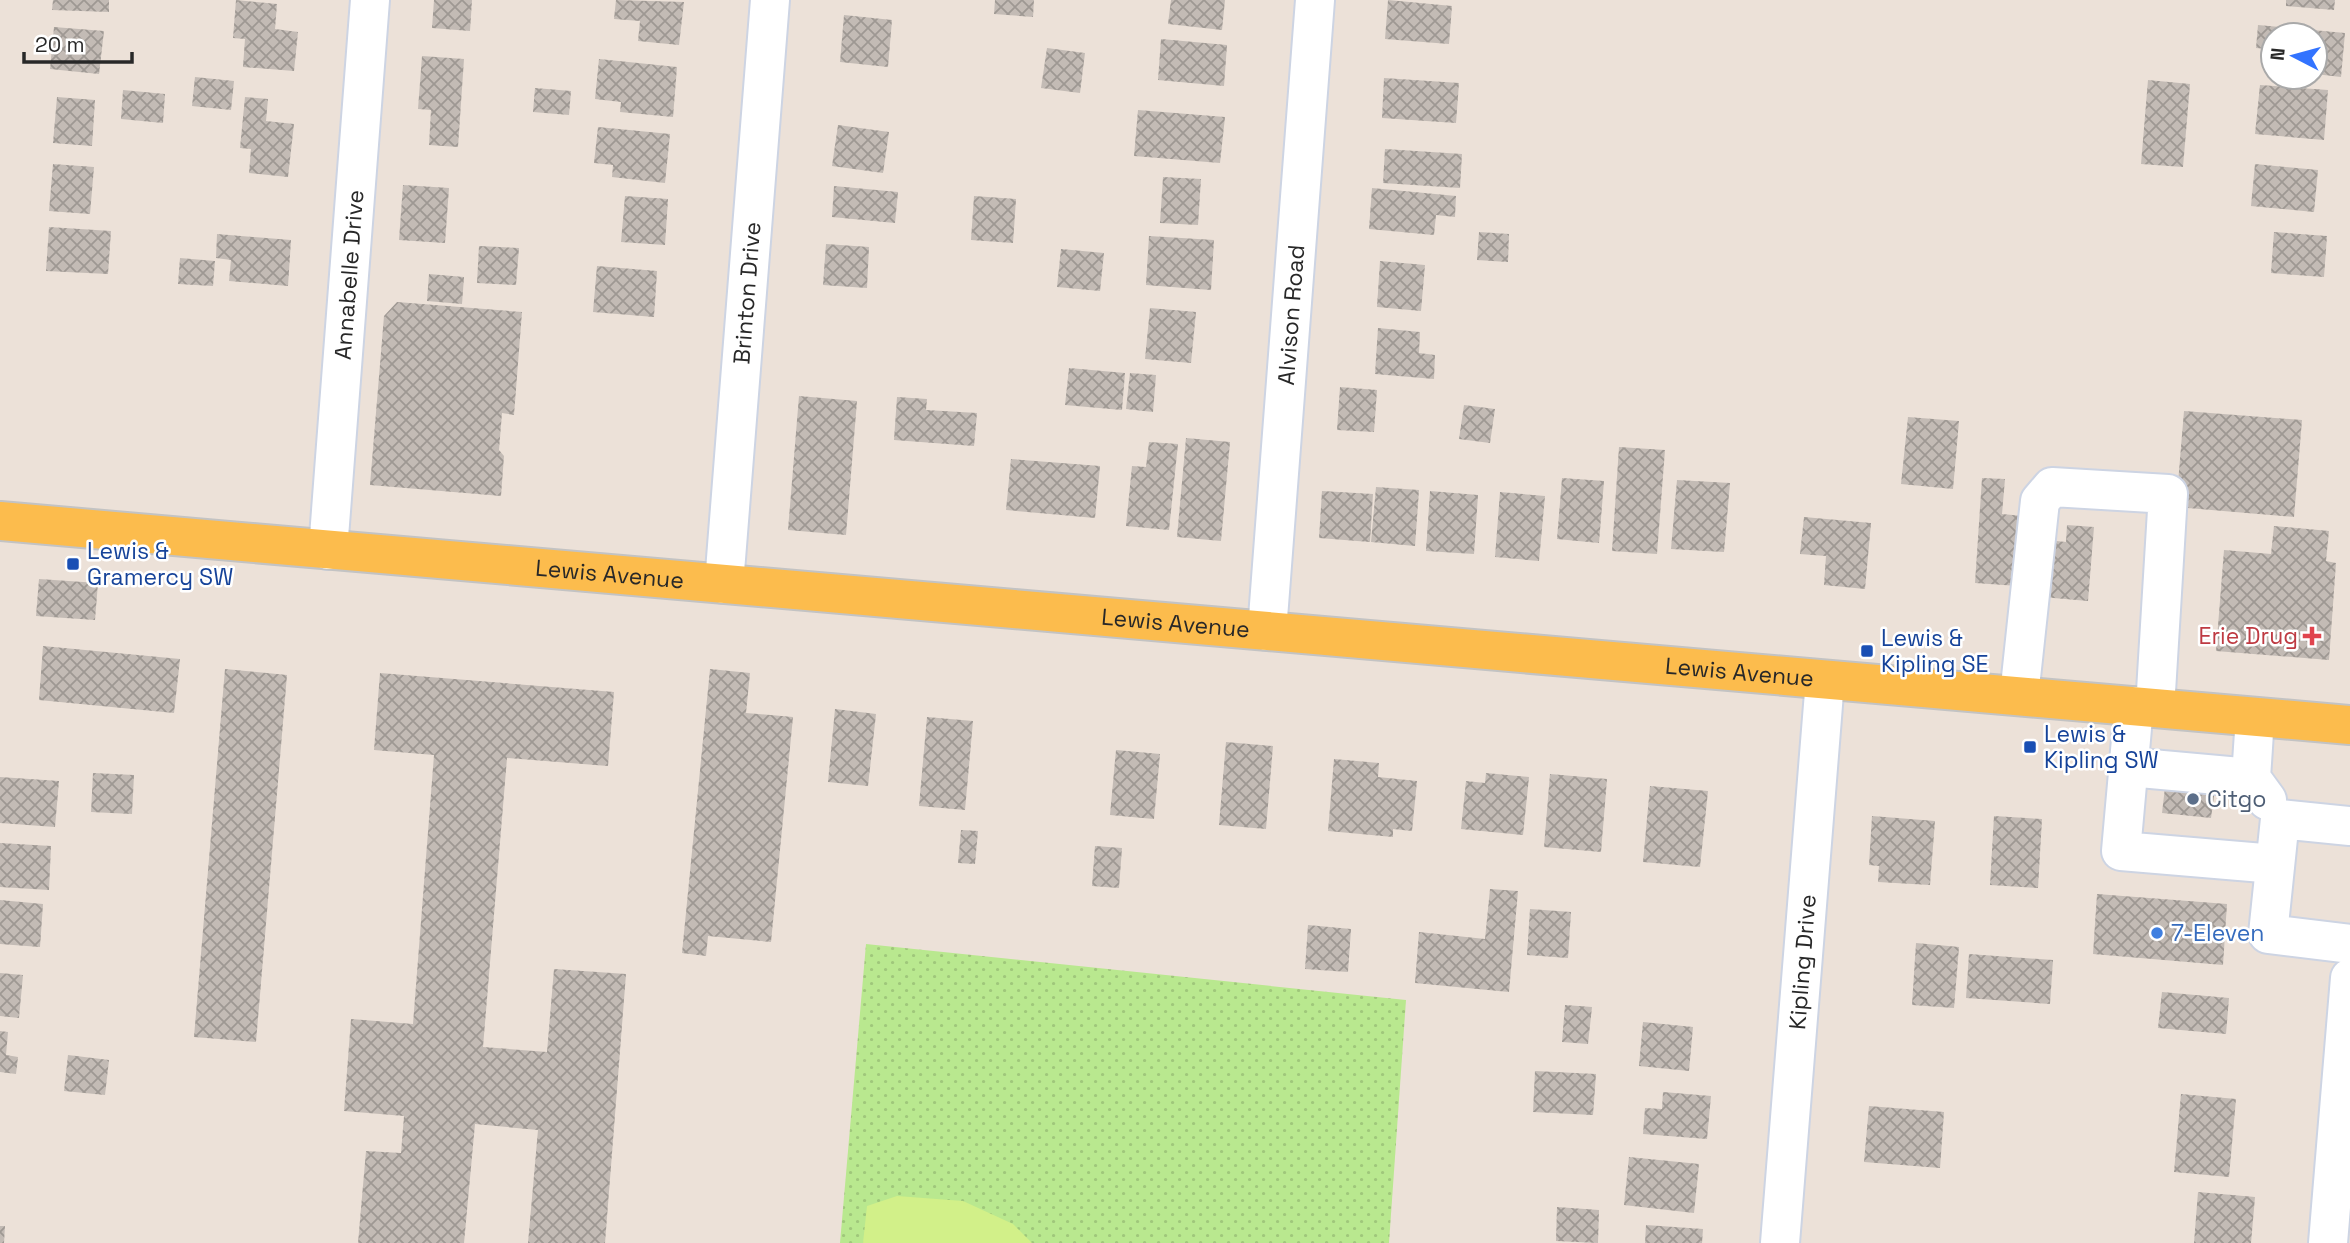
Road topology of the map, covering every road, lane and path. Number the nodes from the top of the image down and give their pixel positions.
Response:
1 (370, 0) edge
2 (771, 0) edge
3 (1315, 0) edge
4 (0, 522) edge
5 (328, 550) junction
6 (724, 584) junction
7 (1267, 631) junction
8 (1825, 680) junction
9 (2019, 696) junction
10 (2145, 707) junction
11 (2255, 717) junction
12 (2350, 725) edge
13 (2129, 767) junction
14 (2251, 778) junction
15 (2280, 819) junction
16 (2350, 826) edge
17 (2275, 864) junction
18 (2350, 944) edge
19 (2350, 978) edge
20 (2350, 988) edge
21 (1780, 1243) edge
22 (2328, 1243) edge

1 - 5 street, Annabelle Drive
2 - 6 street, Brinton Drive
3 - 7 street, Alvison Road
4 - 5 main road, Lewis Avenue
5 - 6 main road, Lewis Avenue
6 - 7 main road, Lewis Avenue
7 - 8 main road, Lewis Avenue
8 - 9 main road, Lewis Avenue
8 - 21 street, Kipling Drive
9 - 10 main road, Lewis Avenue
9 - 10 street
10 - 11 main road, Lewis Avenue
10 - 13 street
11 - 12 main road, Lewis Avenue
11 - 14 street
13 - 14 street
13 - 17 street
14 - 15 street
15 - 16 street
15 - 17 street
17 - 18 street
19 - 20 street
20 - 22 street

